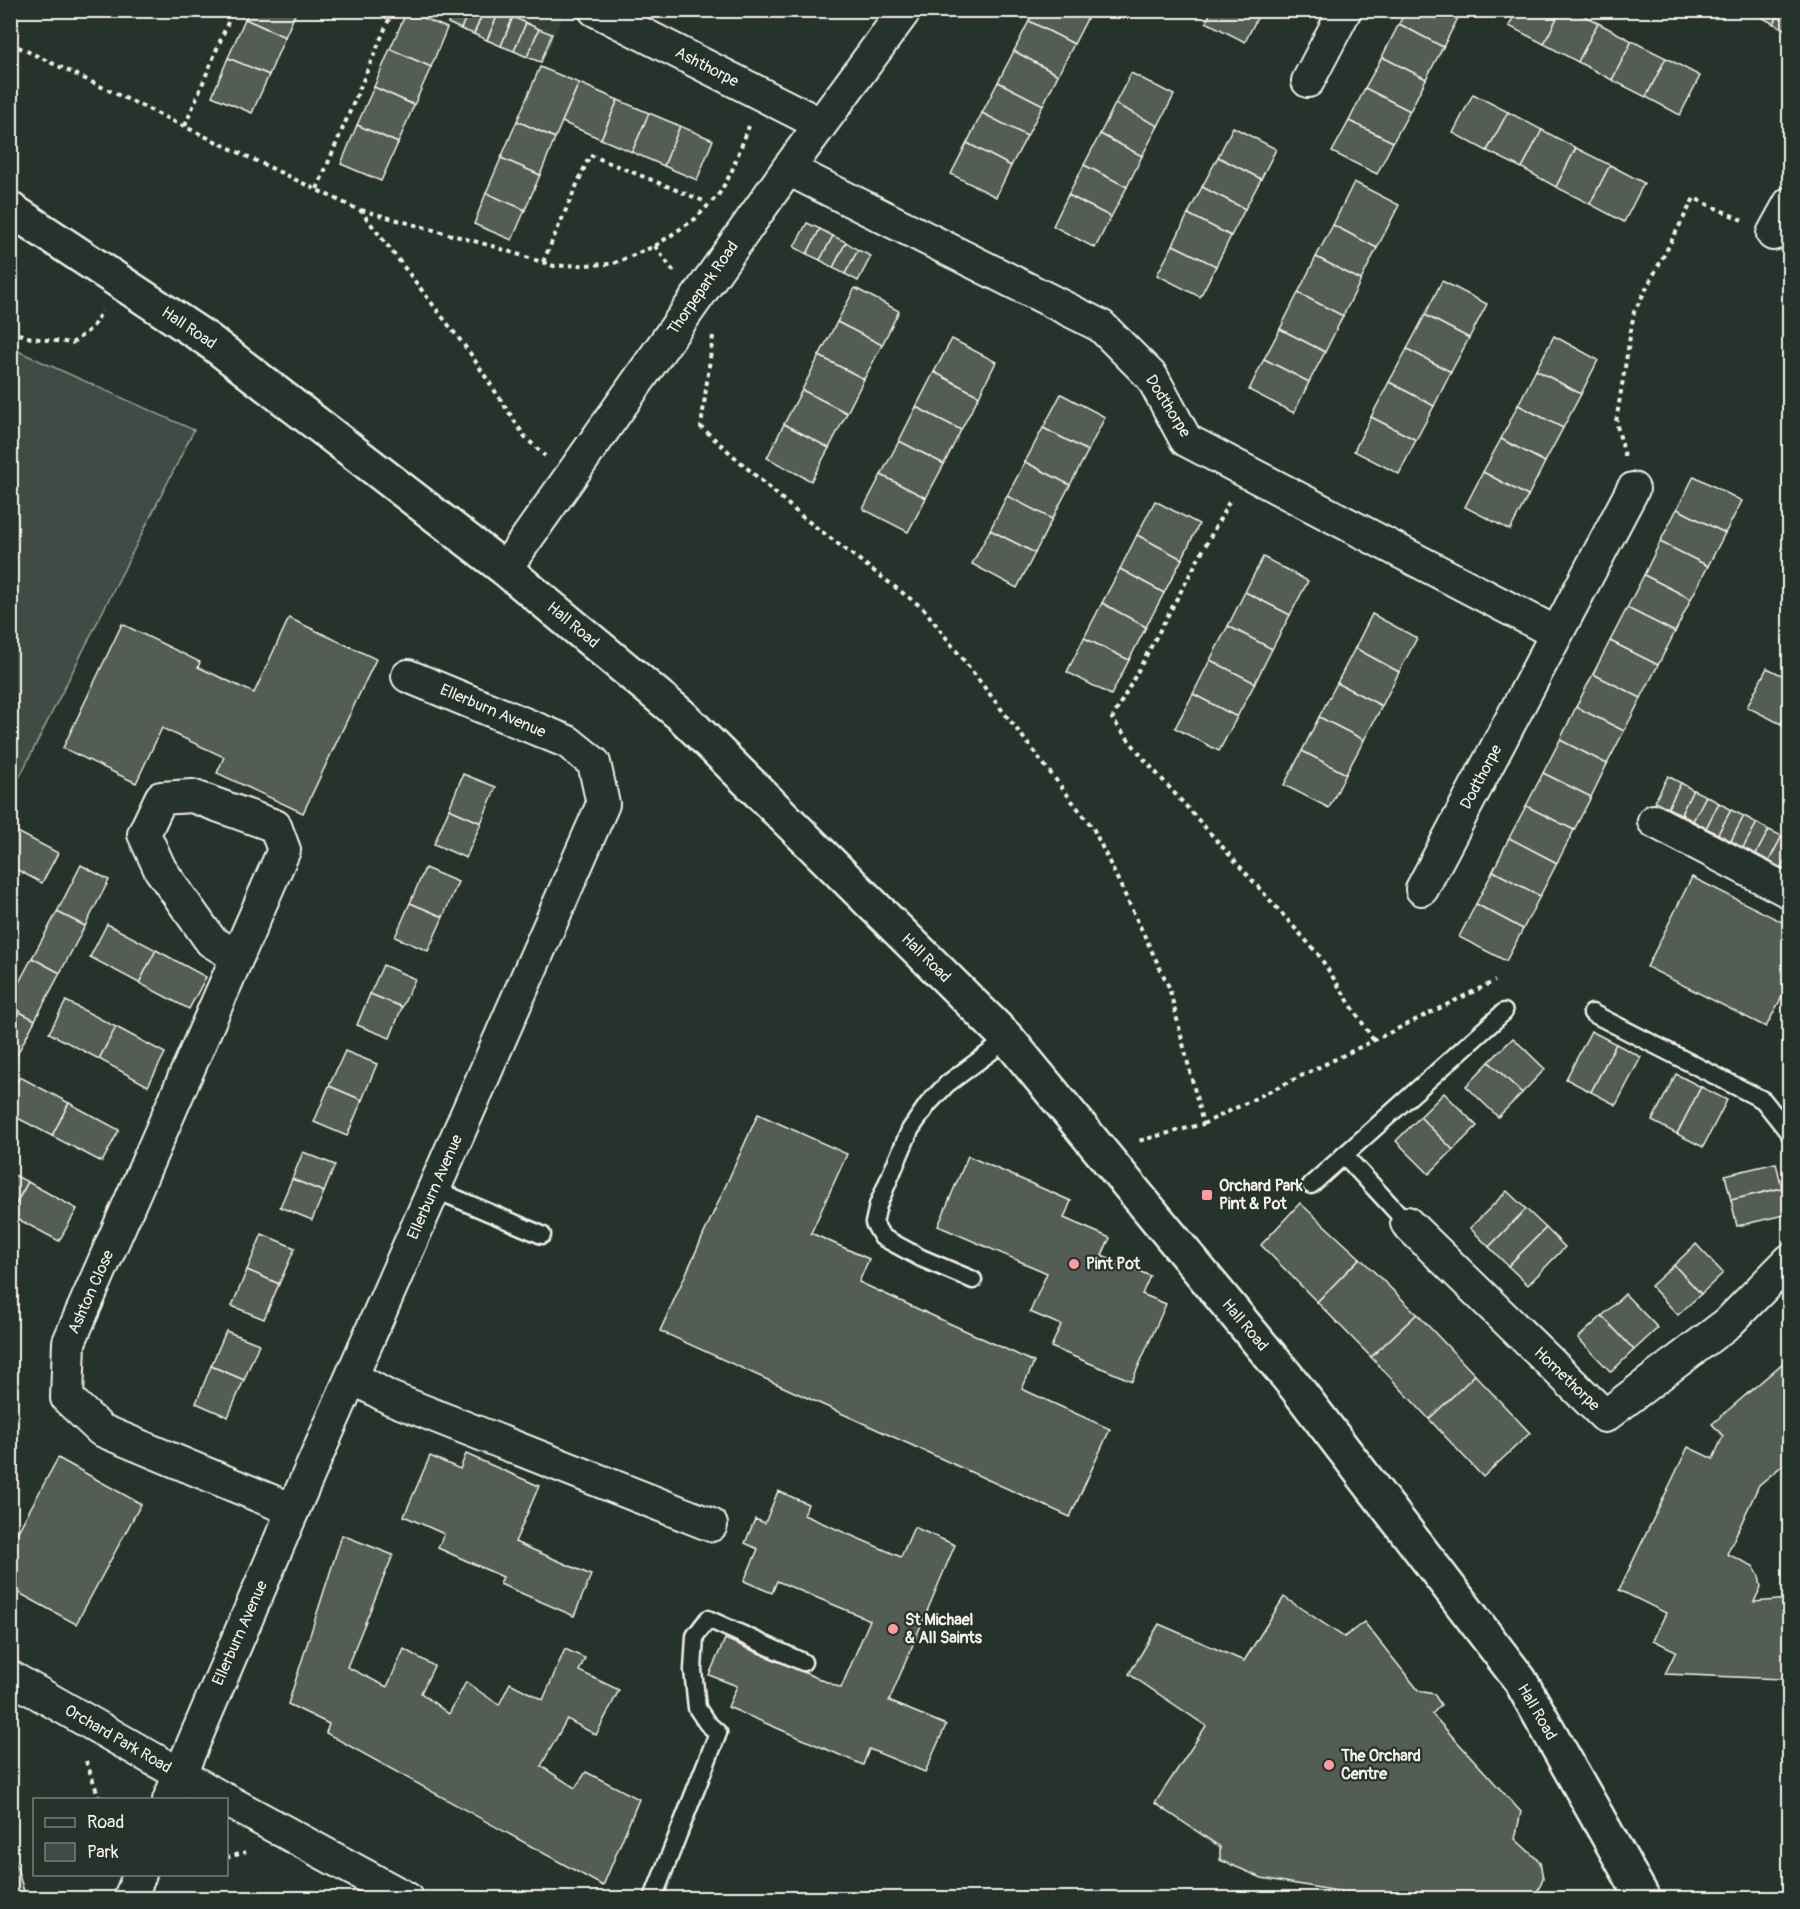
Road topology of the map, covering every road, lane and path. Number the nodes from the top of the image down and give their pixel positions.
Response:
1 (233, 10) edge
2 (393, 10) edge
3 (595, 10) edge
4 (905, 10) edge
5 (1345, 10) edge
6 (10, 43) edge
7 (1308, 81) dead end
8 (762, 94) junction
9 (820, 124) junction
10 (184, 126) junction
11 (788, 169) junction
12 (317, 189) junction
13 (706, 202) dead end
14 (1790, 202) edge
15 (10, 209) edge
16 (359, 210) junction
17 (1781, 239) edge
18 (543, 263) junction
19 (120, 282) junction
20 (713, 329) dead end
21 (10, 331) edge
22 (1245, 471) junction
23 (569, 478) junction
24 (1633, 489) joint
25 (505, 568) junction
26 (1556, 633) junction
27 (408, 676) dead end
28 (1654, 821) dead end
29 (1422, 889) dead end
30 (1790, 892) edge
31 (237, 957) junction
32 (1496, 981) dead end
33 (1504, 1012) dead end
34 (1592, 1013) dead end
35 (1008, 1039) junction
36 (1374, 1041) junction
37 (1203, 1124) junction
38 (1790, 1134) edge
39 (1100, 1150) junction
40 (1344, 1155) junction
41 (1311, 1185) dead end
42 (434, 1189) junction
43 (1407, 1223) joint
44 (542, 1235) dead end
45 (1790, 1260) edge
46 (973, 1280) dead end
47 (352, 1377) junction
48 (293, 1510) junction
49 (711, 1525) dead end
50 (803, 1662) dead end
51 (10, 1677) edge
52 (86, 1760) dead end
53 (174, 1787) edge
54 (99, 1798) edge
55 (218, 1798) edge
56 (228, 1801) edge
57 (140, 1876) edge
58 (130, 1899) edge
59 (406, 1899) edge
60 (652, 1899) edge
61 (1643, 1899) edge

1 - 10 path
2 - 12 path
3 - 8 street, Ashthorpe
4 - 9 street, Thorpepark Road
5 - 7 street
6 - 10 path
8 - 9 street, Ashthorpe
8 - 18 path
9 - 11 street, Thorpepark Road
10 - 12 path
11 - 22 street, Dodthorpe
11 - 23 street, Thorpepark Road
12 - 16 path
13 - 18 path
14 - 17 street
15 - 19 street, Hall Road
16 - 18 path
16 - 23 path
17 - 24 path
19 - 21 path
19 - 25 street, Hall Road
20 - 37 path
22 - 26 street, Dodthorpe
22 - 36 path
23 - 25 street, Thorpepark Road
24 - 26 street, Dodthorpe
25 - 35 street, Hall Road
26 - 29 street, Dodthorpe
27 - 42 street, Ellerburn Avenue
28 - 30 street
31 - 31 street, Ashton Close
31 - 48 street, Ashton Close
32 - 36 path
33 - 40 lane
34 - 38 lane
35 - 39 street, Hall Road
35 - 46 lane
36 - 37 path
37 - 39 path
39 - 61 street, Hall Road
40 - 41 lane
40 - 43 lane
42 - 44 lane
42 - 47 street, Ellerburn Avenue
43 - 45 street, Homethorpe
47 - 48 street, Ellerburn Avenue
47 - 49 street
48 - 53 street, Ellerburn Avenue
50 - 60 lane
51 - 53 street, Orchard Park Road
52 - 54 path
53 - 55 street, Orchard Park Road
56 - 59 street, Orchard Park Road
57 - 58 street

